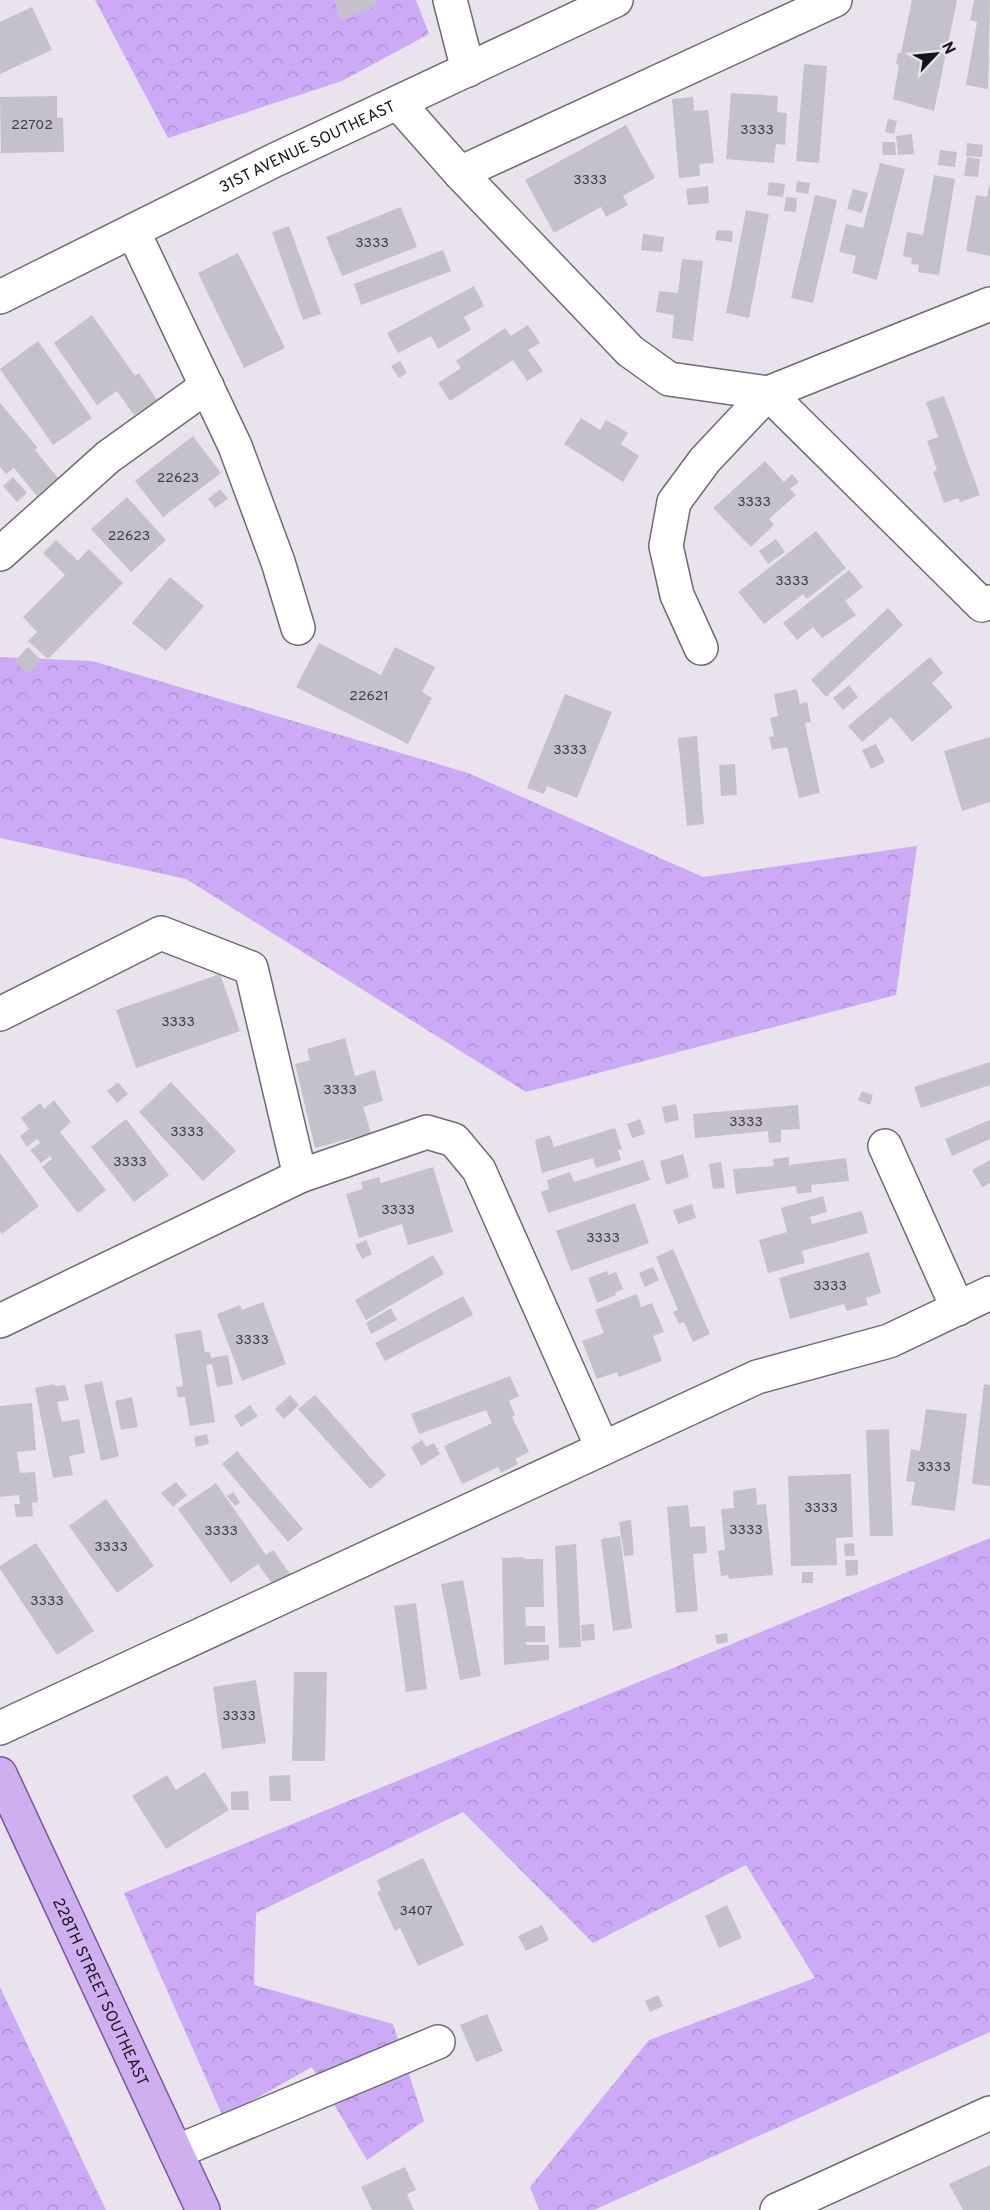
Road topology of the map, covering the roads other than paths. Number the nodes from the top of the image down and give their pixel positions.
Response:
1 (450, 0) edge
2 (616, 0) edge
3 (835, 0) edge
4 (468, 70) junction
5 (398, 103) junction
6 (460, 172) junction
7 (133, 231) junction
8 (0, 297) edge
9 (990, 304) edge
10 (207, 386) junction
11 (768, 393) junction
12 (0, 554) edge
13 (987, 607) edge
14 (298, 628) dead end
15 (702, 648) dead end
16 (0, 1014) edge
17 (885, 1146) dead end
18 (300, 1176) junction
19 (990, 1293) edge
20 (958, 1308) junction
21 (0, 1321) edge
22 (602, 1447) junction
23 (0, 1728) edge
24 (0, 1774) edge
25 (438, 2042) dead end
26 (990, 2113) edge
27 (176, 2152) junction
28 (203, 2210) edge
29 (777, 2210) edge

1 - 4 street
2 - 4 street, 31ST AVENUE SOUTHEAST
3 - 6 street
4 - 5 street, 31ST AVENUE SOUTHEAST
5 - 6 street
5 - 7 street, 31ST AVENUE SOUTHEAST
6 - 11 street
7 - 8 street, 31ST AVENUE SOUTHEAST
7 - 10 street
9 - 11 street
10 - 12 street
10 - 14 street
11 - 13 street
11 - 15 street
16 - 18 street
17 - 20 street
18 - 21 street
18 - 22 street
19 - 20 street
20 - 22 street
22 - 23 street
24 - 27 main road, 228TH STREET SOUTHEAST
25 - 27 street
26 - 29 street
27 - 28 main road, 228TH STREET SOUTHEAST

